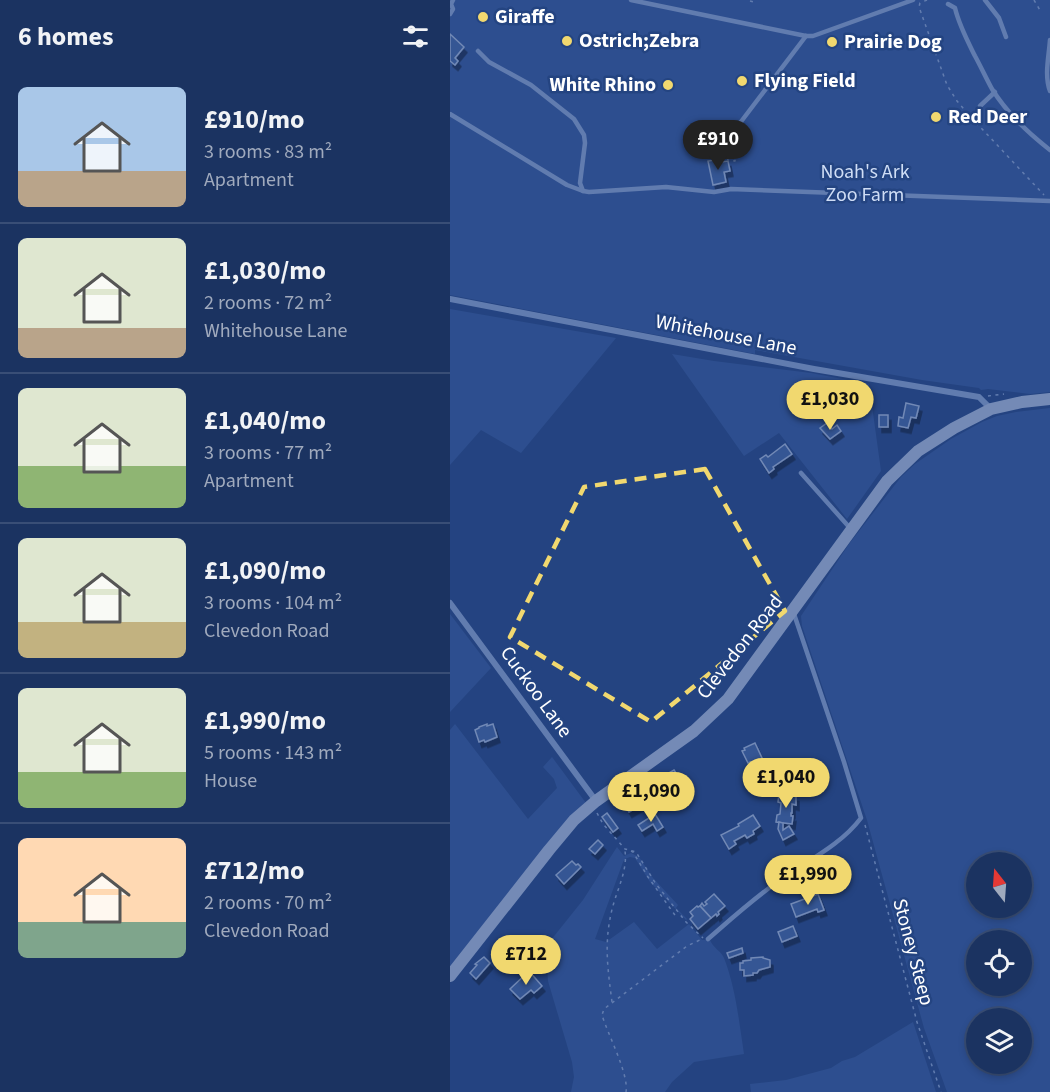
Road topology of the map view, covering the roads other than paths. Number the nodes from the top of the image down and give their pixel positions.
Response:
1 (453, 0) edge
2 (631, 0) edge
3 (913, 0) edge
4 (985, 0) edge
5 (948, 4) dead end
6 (450, 14) edge
7 (806, 36) junction
8 (1006, 37) dead end
9 (1050, 40) edge
10 (478, 51) dead end
11 (1050, 91) edge
12 (995, 92) junction
13 (980, 106) dead end
14 (450, 114) edge
15 (1050, 150) edge
16 (723, 151) dead end
17 (583, 191) junction
18 (1048, 201) edge
19 (450, 299) edge
20 (1050, 399) edge
21 (991, 409) junction
22 (801, 473) dead end
23 (852, 530) junction
24 (450, 603) edge
25 (793, 611) junction
26 (596, 801) junction
27 (706, 939) road end
28 (450, 976) edge

1 - 6 lane
2 - 7 lane
3 - 7 lane
4 - 8 lane
5 - 12 lane
7 - 16 lane
9 - 11 lane
10 - 17 lane
12 - 13 lane
12 - 15 lane
14 - 17 lane
17 - 18 lane
19 - 21 street, Whitehouse Lane
20 - 21 main road, Clevedon Road
21 - 23 main road, Clevedon Road
22 - 23 lane
23 - 25 main road, Clevedon Road
24 - 26 street, Cuckoo Lane
25 - 26 main road, Clevedon Road
25 - 27 lane
26 - 28 main road, Clevedon Road

